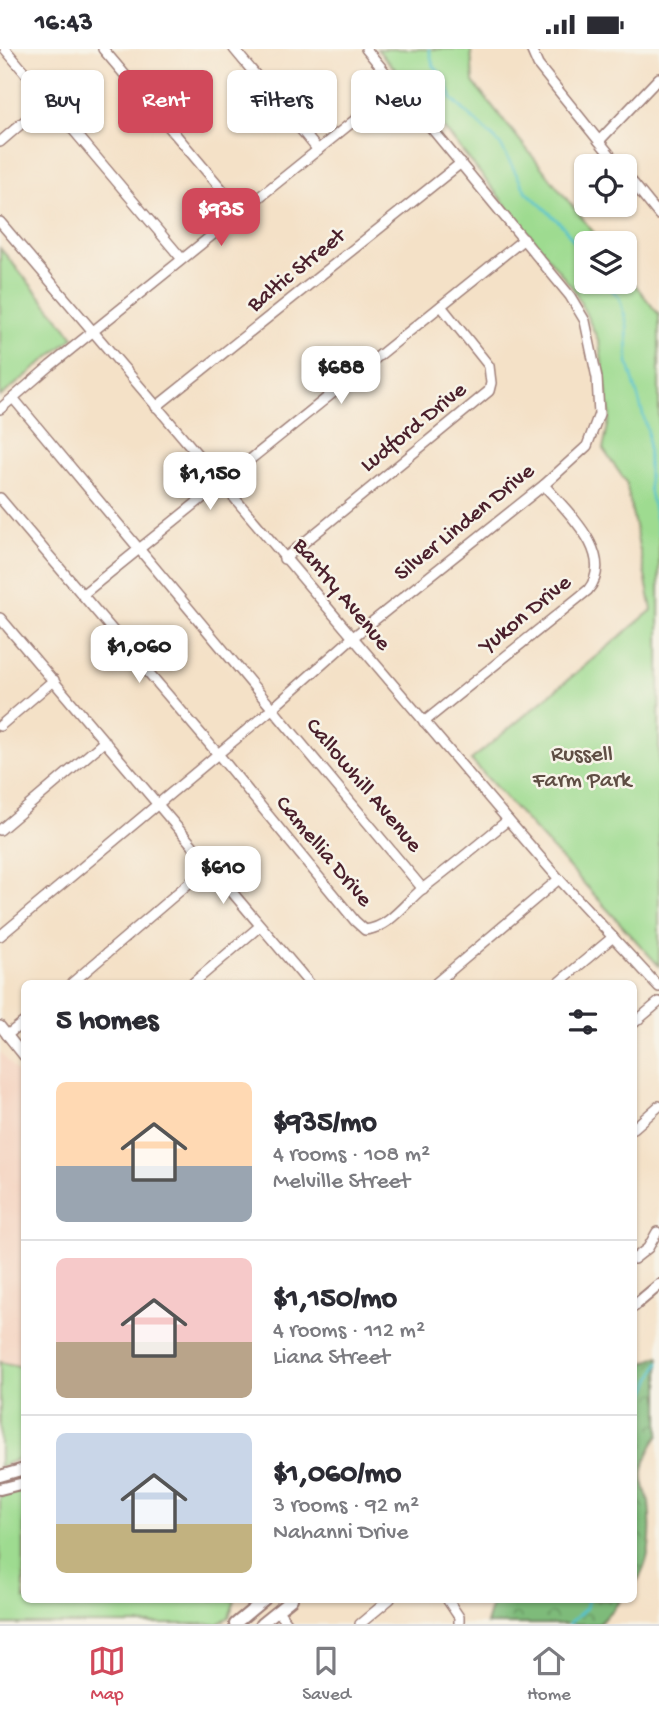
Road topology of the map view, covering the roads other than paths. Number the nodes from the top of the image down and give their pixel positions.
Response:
1 (5, 49) edge
2 (103, 49) edge
3 (234, 49) edge
4 (366, 49) edge
5 (531, 49) edge
6 (23, 70) edge
7 (384, 70) edge
8 (659, 78) edge
9 (351, 123) edge
10 (21, 124) edge
11 (77, 133) edge
12 (436, 133) edge
13 (599, 141) junction
14 (0, 142) edge
15 (318, 150) junction
16 (610, 154) edge
17 (461, 163) junction
18 (637, 188) edge
19 (242, 213) junction
20 (659, 215) edge
21 (0, 222) edge
22 (524, 239) junction
23 (182, 259) junction
24 (441, 306) junction
25 (93, 332) junction
26 (13, 398) junction
27 (156, 407) junction
28 (0, 409) edge
29 (222, 483) junction
30 (544, 485) junction
31 (0, 498) edge
32 (140, 549) junction
33 (284, 559) junction
34 (82, 595) junction
35 (1, 620) edge
36 (352, 638) junction
37 (54, 680) junction
38 (273, 708) junction
39 (424, 722) junction
40 (0, 726) edge
41 (105, 741) junction
42 (218, 754) junction
43 (158, 805) junction
44 (508, 820) junction
45 (0, 830) edge
46 (209, 866) junction
47 (559, 879) junction
48 (423, 889) junction
49 (260, 926) junction
50 (0, 936) edge
51 (613, 937) junction
52 (76, 980) edge
53 (197, 980) edge
54 (306, 980) edge
55 (440, 980) edge
56 (562, 980) edge
57 (659, 987) edge
58 (659, 1002) edge
59 (637, 1020) edge
60 (21, 1024) edge
61 (0, 1027) edge
62 (7, 1035) junction
63 (21, 1052) edge
64 (659, 1106) edge
65 (637, 1125) edge
66 (657, 1232) dead end
67 (637, 1257) edge
68 (659, 1285) edge
69 (637, 1303) edge
70 (21, 1470) edge
71 (0, 1476) edge
72 (21, 1484) edge
73 (0, 1489) edge
74 (259, 1603) edge
75 (262, 1603) edge
76 (288, 1603) edge
77 (385, 1603) edge
78 (450, 1603) edge
79 (270, 1619) edge
80 (235, 1624) edge
81 (288, 1624) edge
82 (360, 1624) edge
83 (459, 1624) edge

1 - 6 street
2 - 19 street
3 - 15 street
4 - 7 street, Silver Linden Drive
5 - 13 street
8 - 13 street
9 - 15 street
10 - 14 street
11 - 23 street
12 - 17 street, Silver Linden Drive
13 - 16 street
15 - 19 street
17 - 22 street, Silver Linden Drive
17 - 27 street, Baltic Street
18 - 20 street
19 - 23 street
21 - 25 street, Bantry Avenue
22 - 24 street
22 - 30 street, Silver Linden Drive
23 - 25 street
24 - 29 street
24 - 33 street, Ludford Drive
25 - 26 street
25 - 27 street, Bantry Avenue
26 - 28 street
26 - 32 street, Callowhill Avenue
27 - 29 street, Bantry Avenue
29 - 32 street
29 - 33 street, Bantry Avenue
30 - 36 street, Silver Linden Drive
30 - 39 street, Yukon Drive
31 - 34 street
32 - 34 street
32 - 38 street, Callowhill Avenue
33 - 36 street, Bantry Avenue
34 - 42 street
35 - 37 street
36 - 38 street, Silver Linden Drive
36 - 39 street, Bantry Avenue
37 - 40 street
37 - 41 street
38 - 42 street, Silver Linden Drive
38 - 48 street, Callowhill Avenue
39 - 44 street, Bantry Avenue
41 - 43 street
41 - 45 street
42 - 43 street, Silver Linden Drive
42 - 48 street, Camellia Drive
43 - 46 street
43 - 50 street, Silver Linden Drive
44 - 47 street, Bantry Avenue
44 - 48 street, Camellia Drive
46 - 49 street
46 - 52 street
47 - 51 street, Bantry Avenue
47 - 55 street
49 - 53 street
49 - 54 street
51 - 56 street
51 - 57 street, Bantry Avenue
58 - 59 street
60 - 62 street
61 - 62 street
62 - 63 street
64 - 65 street
66 - 67 street
68 - 69 main road
70 - 71 main road
72 - 73 main road
74 - 80 main road
75 - 79 main road
76 - 79 main road
77 - 82 street
78 - 83 street
79 - 81 street

